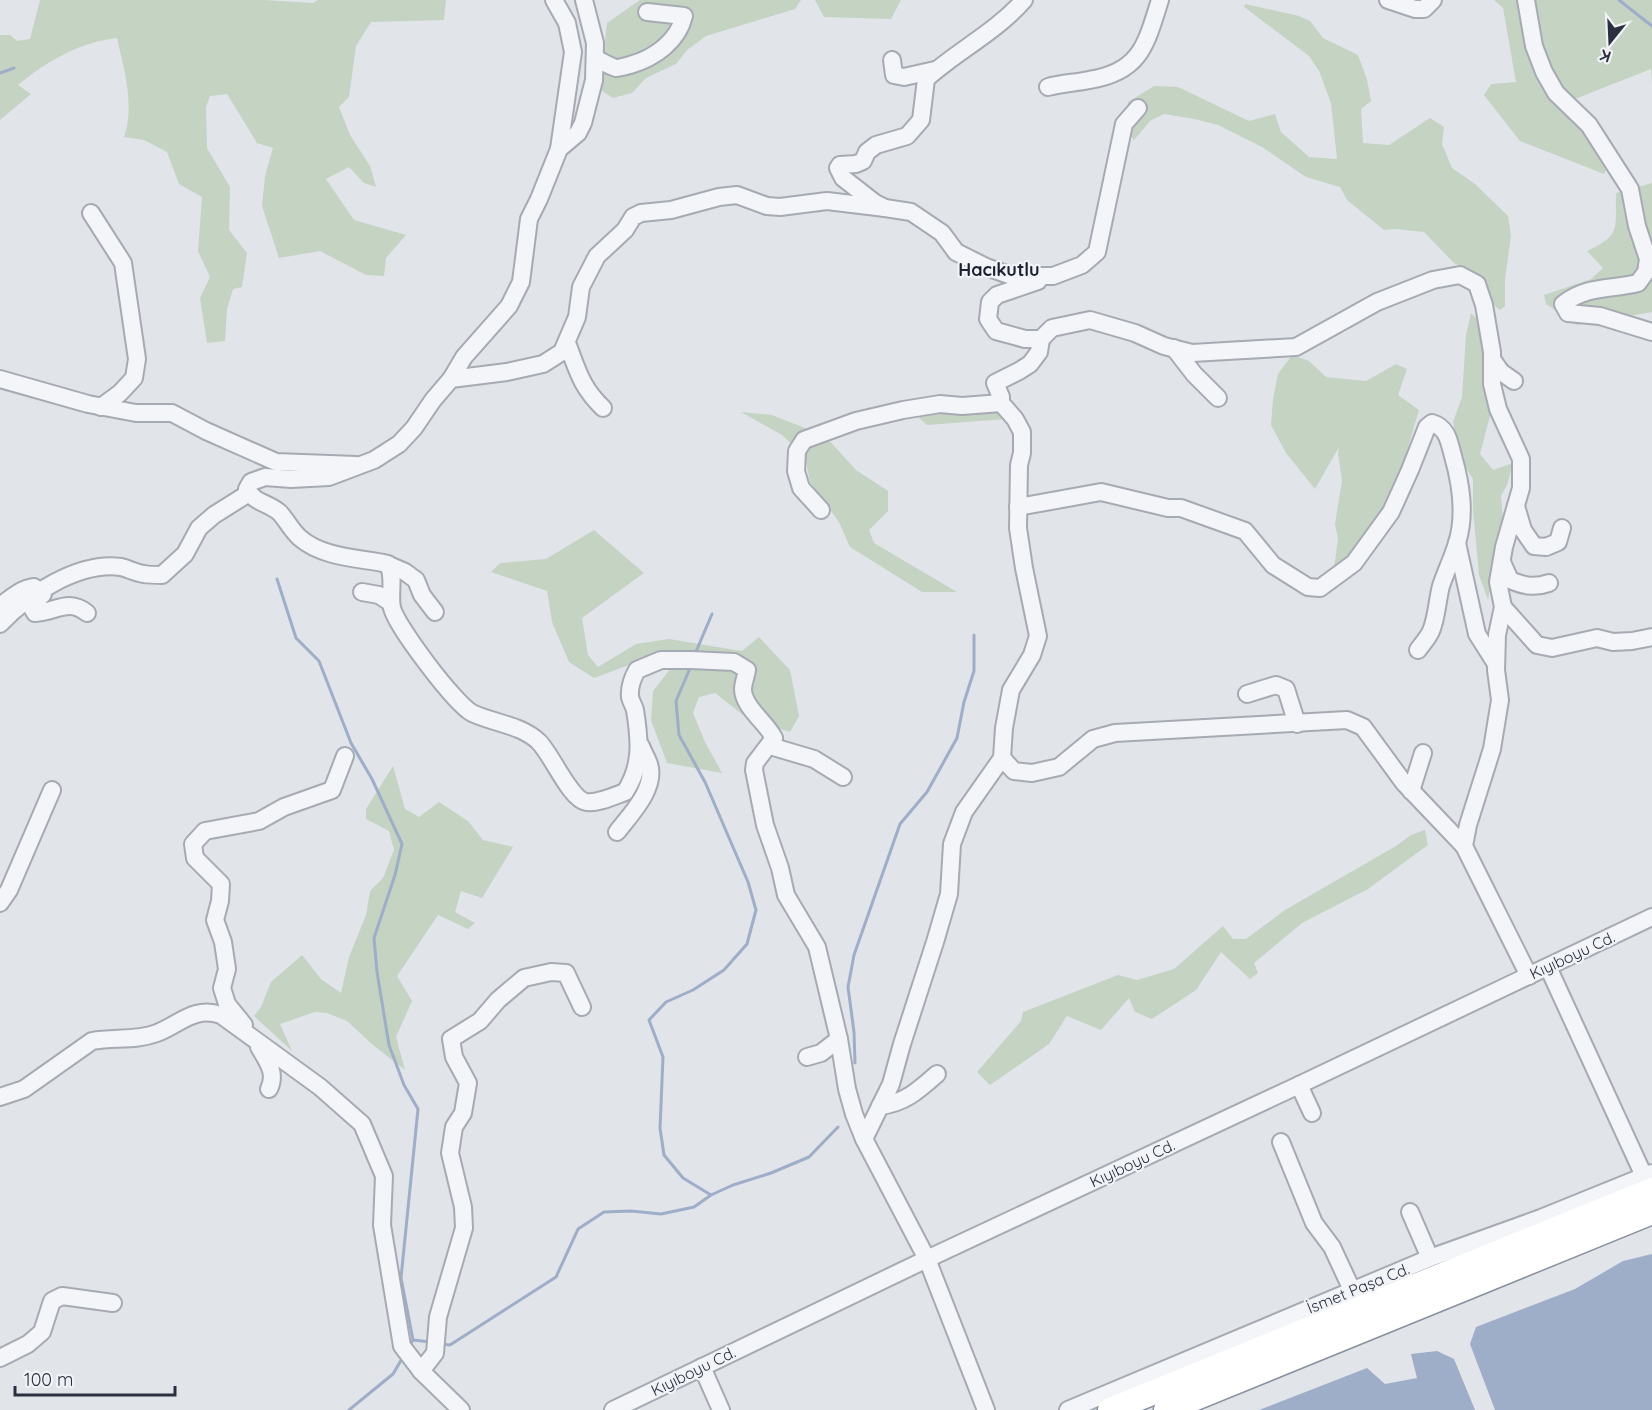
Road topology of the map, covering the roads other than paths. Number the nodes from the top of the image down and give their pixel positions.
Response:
1 (554, 0) edge
2 (584, 0) edge
3 (1024, 0) edge
4 (1161, 0) edge
5 (1388, 0) edge
6 (1432, 0) edge
7 (1526, 0) edge
8 (646, 12) dead end
9 (595, 58) junction
10 (892, 60) dead end
11 (936, 70) junction
12 (1048, 87) dead end
13 (1138, 108) dead end
14 (559, 149) junction
15 (885, 208) junction
16 (91, 213) dead end
17 (1053, 276) junction
18 (1652, 332) edge
19 (1041, 339) junction
20 (567, 344) junction
21 (1174, 348) junction
22 (1492, 359) junction
23 (0, 379) edge
24 (451, 379) junction
25 (1514, 381) dead end
26 (1218, 398) dead end
27 (1001, 403) junction
28 (101, 407) junction
29 (603, 408) dead end
30 (357, 465) junction
31 (249, 493) junction
32 (1516, 506) junction
33 (1018, 507) junction
34 (821, 510) dead end
35 (1563, 528) dead end
36 (1457, 543) junction
37 (1502, 561) junction
38 (389, 565) junction
39 (1549, 583) dead end
40 (51, 585) junction
41 (362, 592) dead end
42 (391, 603) junction
43 (0, 606) edge
44 (1503, 607) junction
45 (435, 612) dead end
46 (87, 613) dead end
47 (0, 624) edge
48 (1652, 637) edge
49 (1418, 650) dead end
50 (1496, 664) junction
51 (1247, 694) dead end
52 (1298, 724) junction
53 (638, 740) junction
54 (770, 746) junction
55 (1423, 753) dead end
56 (345, 756) dead end
57 (1002, 758) junction
58 (843, 777) dead end
59 (52, 790) dead end
60 (1411, 791) junction
61 (617, 832) dead end
62 (1464, 846) junction
63 (0, 903) edge
64 (1652, 917) edge
65 (1548, 967) junction
66 (1529, 976) junction
67 (582, 1007) dead end
68 (839, 1039) junction
69 (256, 1042) junction
70 (807, 1057) dead end
71 (937, 1074) dead end
72 (1299, 1085) junction
73 (269, 1089) dead end
74 (0, 1097) edge
75 (880, 1106) junction
76 (1312, 1113) dead end
77 (864, 1138) junction
78 (1281, 1142) dead end
79 (1649, 1179) edge
80 (1410, 1212) dead end
81 (1652, 1212) edge
82 (1430, 1258) junction
83 (927, 1259) junction
84 (1352, 1290) junction
85 (113, 1303) dead end
86 (3, 1352) edge
87 (702, 1367) junction
88 (421, 1371) junction
89 (631, 1406) edge
90 (461, 1410) edge
91 (613, 1410) edge
92 (721, 1410) edge
93 (987, 1410) edge
94 (1068, 1410) edge
95 (1110, 1410) edge
96 (1166, 1410) edge

1 - 14 street
2 - 9 street
3 - 11 street
4 - 12 street
5 - 6 street
7 - 18 street
8 - 9 street
9 - 14 street
10 - 11 street
11 - 15 street
13 - 17 street
14 - 24 street
15 - 17 street
15 - 20 street
16 - 28 street
17 - 19 street
19 - 21 street
19 - 27 street
20 - 24 street
20 - 29 street
21 - 22 street
21 - 26 street
22 - 25 street
22 - 32 street
23 - 28 street
24 - 30 street
27 - 33 street
27 - 34 street
28 - 30 street
30 - 31 street
31 - 38 street
31 - 40 street
32 - 35 street
32 - 37 street
33 - 36 street
33 - 57 street
36 - 49 street
36 - 50 street
37 - 39 street
37 - 44 street
38 - 42 street
38 - 45 street
40 - 43 street
40 - 46 street
40 - 47 street
41 - 42 street
42 - 53 street
44 - 48 street
44 - 50 street
50 - 62 street
51 - 52 street
52 - 57 street
52 - 60 street
53 - 54 street
53 - 61 street
54 - 58 street
54 - 68 street
55 - 60 street
56 - 69 street
57 - 75 street
59 - 63 street
60 - 62 street
62 - 66 street
64 - 65 street, Kıyıboyu Cd.
65 - 66 street, Kıyıboyu Cd.
65 - 79 street
66 - 72 street, Kıyıboyu Cd.
67 - 88 street
68 - 70 street
68 - 77 street
69 - 73 street
69 - 74 street
69 - 88 street
71 - 75 street
72 - 76 street
72 - 83 street, Kıyıboyu Cd.
75 - 77 street
77 - 83 street
78 - 84 street
79 - 82 street, İsmet Paşa Cd.
79 - 95 highway
80 - 82 street
81 - 96 highway
82 - 84 street, İsmet Paşa Cd.
83 - 87 street, Kıyıboyu Cd.
83 - 93 street
84 - 94 street, İsmet Paşa Cd.
85 - 86 street
87 - 89 street, Kıyıboyu Cd.
87 - 92 street
88 - 90 street
89 - 91 street, Kıyıboyu Cd.

